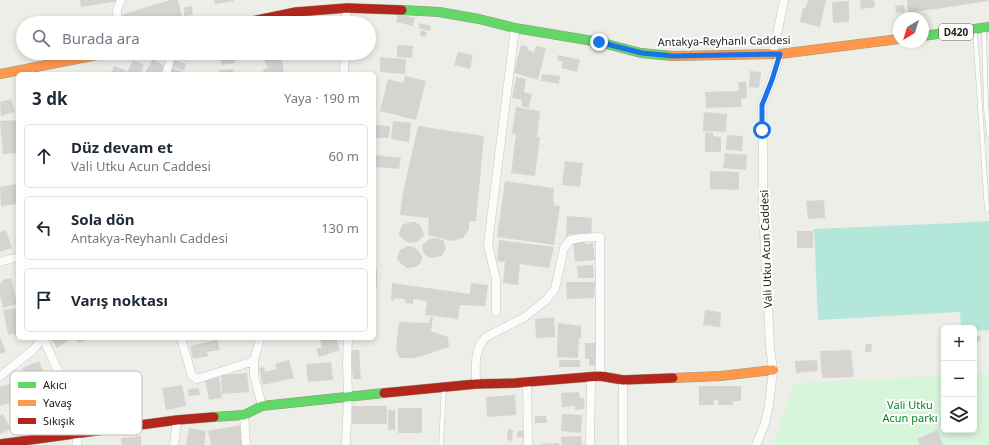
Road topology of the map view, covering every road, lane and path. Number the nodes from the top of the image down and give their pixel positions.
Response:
1 (121, 0) edge
2 (784, 0) edge
3 (347, 8) junction
4 (117, 16) edge
5 (277, 16) edge
6 (346, 16) edge
7 (987, 27) edge
8 (515, 28) junction
9 (974, 29) junction
10 (929, 35) edge
11 (893, 40) edge
12 (777, 54) junction
13 (71, 60) edge
14 (170, 60) edge
15 (345, 60) edge
16 (167, 72) edge
17 (344, 72) edge
18 (0, 74) edge
19 (989, 135) edge
20 (987, 210) dead end
21 (16, 258) edge
22 (0, 262) edge
23 (496, 311) dead end
24 (41, 340) edge
25 (44, 340) edge
26 (182, 340) edge
27 (259, 340) edge
28 (348, 340) edge
29 (254, 361) junction
30 (773, 370) junction
31 (58, 371) edge
32 (0, 376) edge
33 (595, 376) junction
34 (623, 380) junction
35 (528, 382) junction
36 (476, 384) junction
37 (444, 387) junction
38 (348, 396) junction
39 (262, 406) junction
40 (244, 415) junction
41 (177, 420) junction
42 (142, 425) edge
43 (69, 435) edge
44 (0, 444) edge
45 (174, 445) edge
46 (246, 445) edge
47 (346, 445) edge
48 (441, 445) edge
49 (528, 445) edge
50 (590, 445) edge
51 (623, 445) edge
52 (756, 445) edge

1 - 4 street
2 - 12 street, Vali Utku Acun Caddesi
3 - 5 main road, Antakya-Reyhanlı Caddesi
3 - 6 street
3 - 8 main road, Antakya-Reyhanlı Caddesi
7 - 9 main road, D420
7 - 19 lane
8 - 12 main road, Antakya-Reyhanlı Caddesi
8 - 23 street
9 - 10 main road, D420
9 - 20 lane
11 - 12 main road, Antakya-Reyhanlı Caddesi
12 - 30 street, Vali Utku Acun Caddesi
13 - 18 main road
14 - 16 street
15 - 17 street
21 - 22 street
24 - 32 street
25 - 31 street
26 - 29 street
27 - 29 street
28 - 38 street
29 - 39 street
30 - 34 main road
30 - 52 street, Vali Utku Acun Caddesi
33 - 34 main road
33 - 35 main road
33 - 36 street
33 - 50 street
34 - 51 street
35 - 36 main road
35 - 49 street
36 - 37 main road
37 - 38 main road
37 - 48 lane
38 - 39 main road
38 - 47 street
39 - 40 main road
40 - 41 main road
40 - 46 street
41 - 42 main road
41 - 45 street
43 - 44 main road

